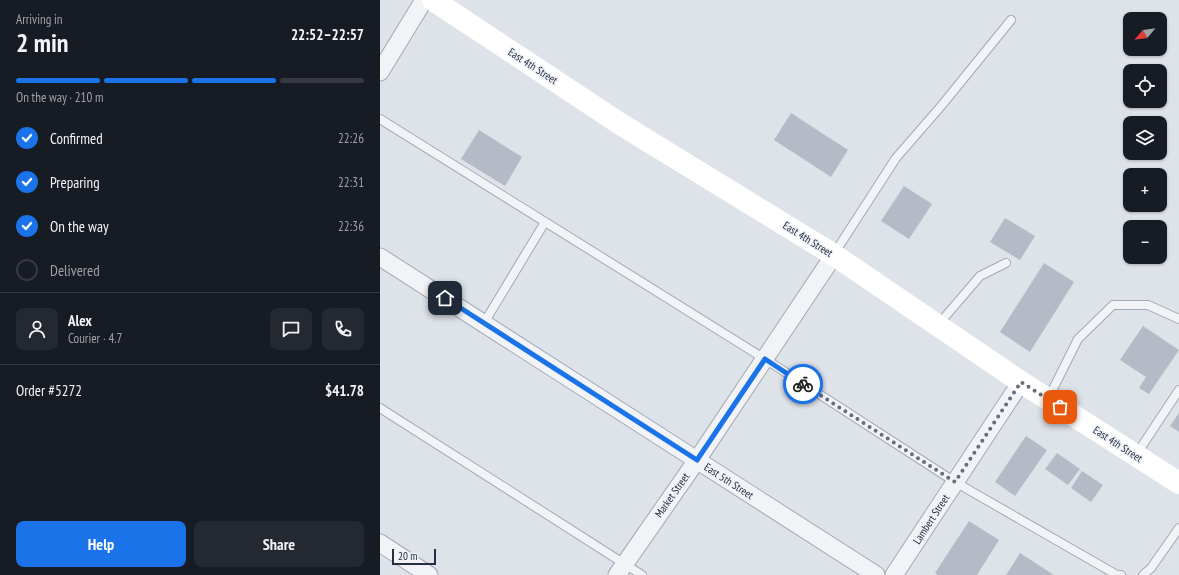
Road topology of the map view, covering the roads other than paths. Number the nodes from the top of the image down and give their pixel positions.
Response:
1 (424, 0) edge
2 (432, 0) edge
3 (1011, 20) dead end
4 (380, 72) edge
5 (380, 119) edge
6 (545, 222) junction
7 (834, 255) junction
8 (380, 257) edge
9 (1006, 263) dead end
10 (1179, 319) edge
11 (484, 323) junction
12 (937, 325) junction
13 (765, 359) junction
14 (1021, 382) junction
15 (1179, 390) edge
16 (1048, 399) junction
17 (380, 408) edge
18 (1135, 455) junction
19 (697, 460) junction
20 (955, 482) junction
21 (1179, 484) edge
22 (1179, 528) edge
23 (380, 543) edge
24 (621, 569) edge
25 (429, 575) edge
26 (642, 575) edge
27 (876, 575) edge
28 (894, 575) edge
29 (1120, 575) edge
30 (1143, 575) edge

1 - 4 street
2 - 7 main road, East 4th Street
3 - 7 lane
5 - 6 lane
6 - 11 lane
6 - 13 lane
7 - 12 main road, East 4th Street
7 - 13 street, Market Street
8 - 11 street, East 5th Street
9 - 12 lane
10 - 16 lane
11 - 19 street, East 5th Street
12 - 14 main road, East 4th Street
13 - 19 street, Market Street
13 - 20 lane
14 - 16 main road, East 4th Street
14 - 20 street, Lambert Street
15 - 18 lane
16 - 18 main road, East 4th Street
17 - 24 lane
18 - 21 main road, East 4th Street
19 - 24 street, Market Street
19 - 27 street, East 5th Street
20 - 28 street, Lambert Street
20 - 29 lane
22 - 30 lane
23 - 25 street
24 - 26 lane

